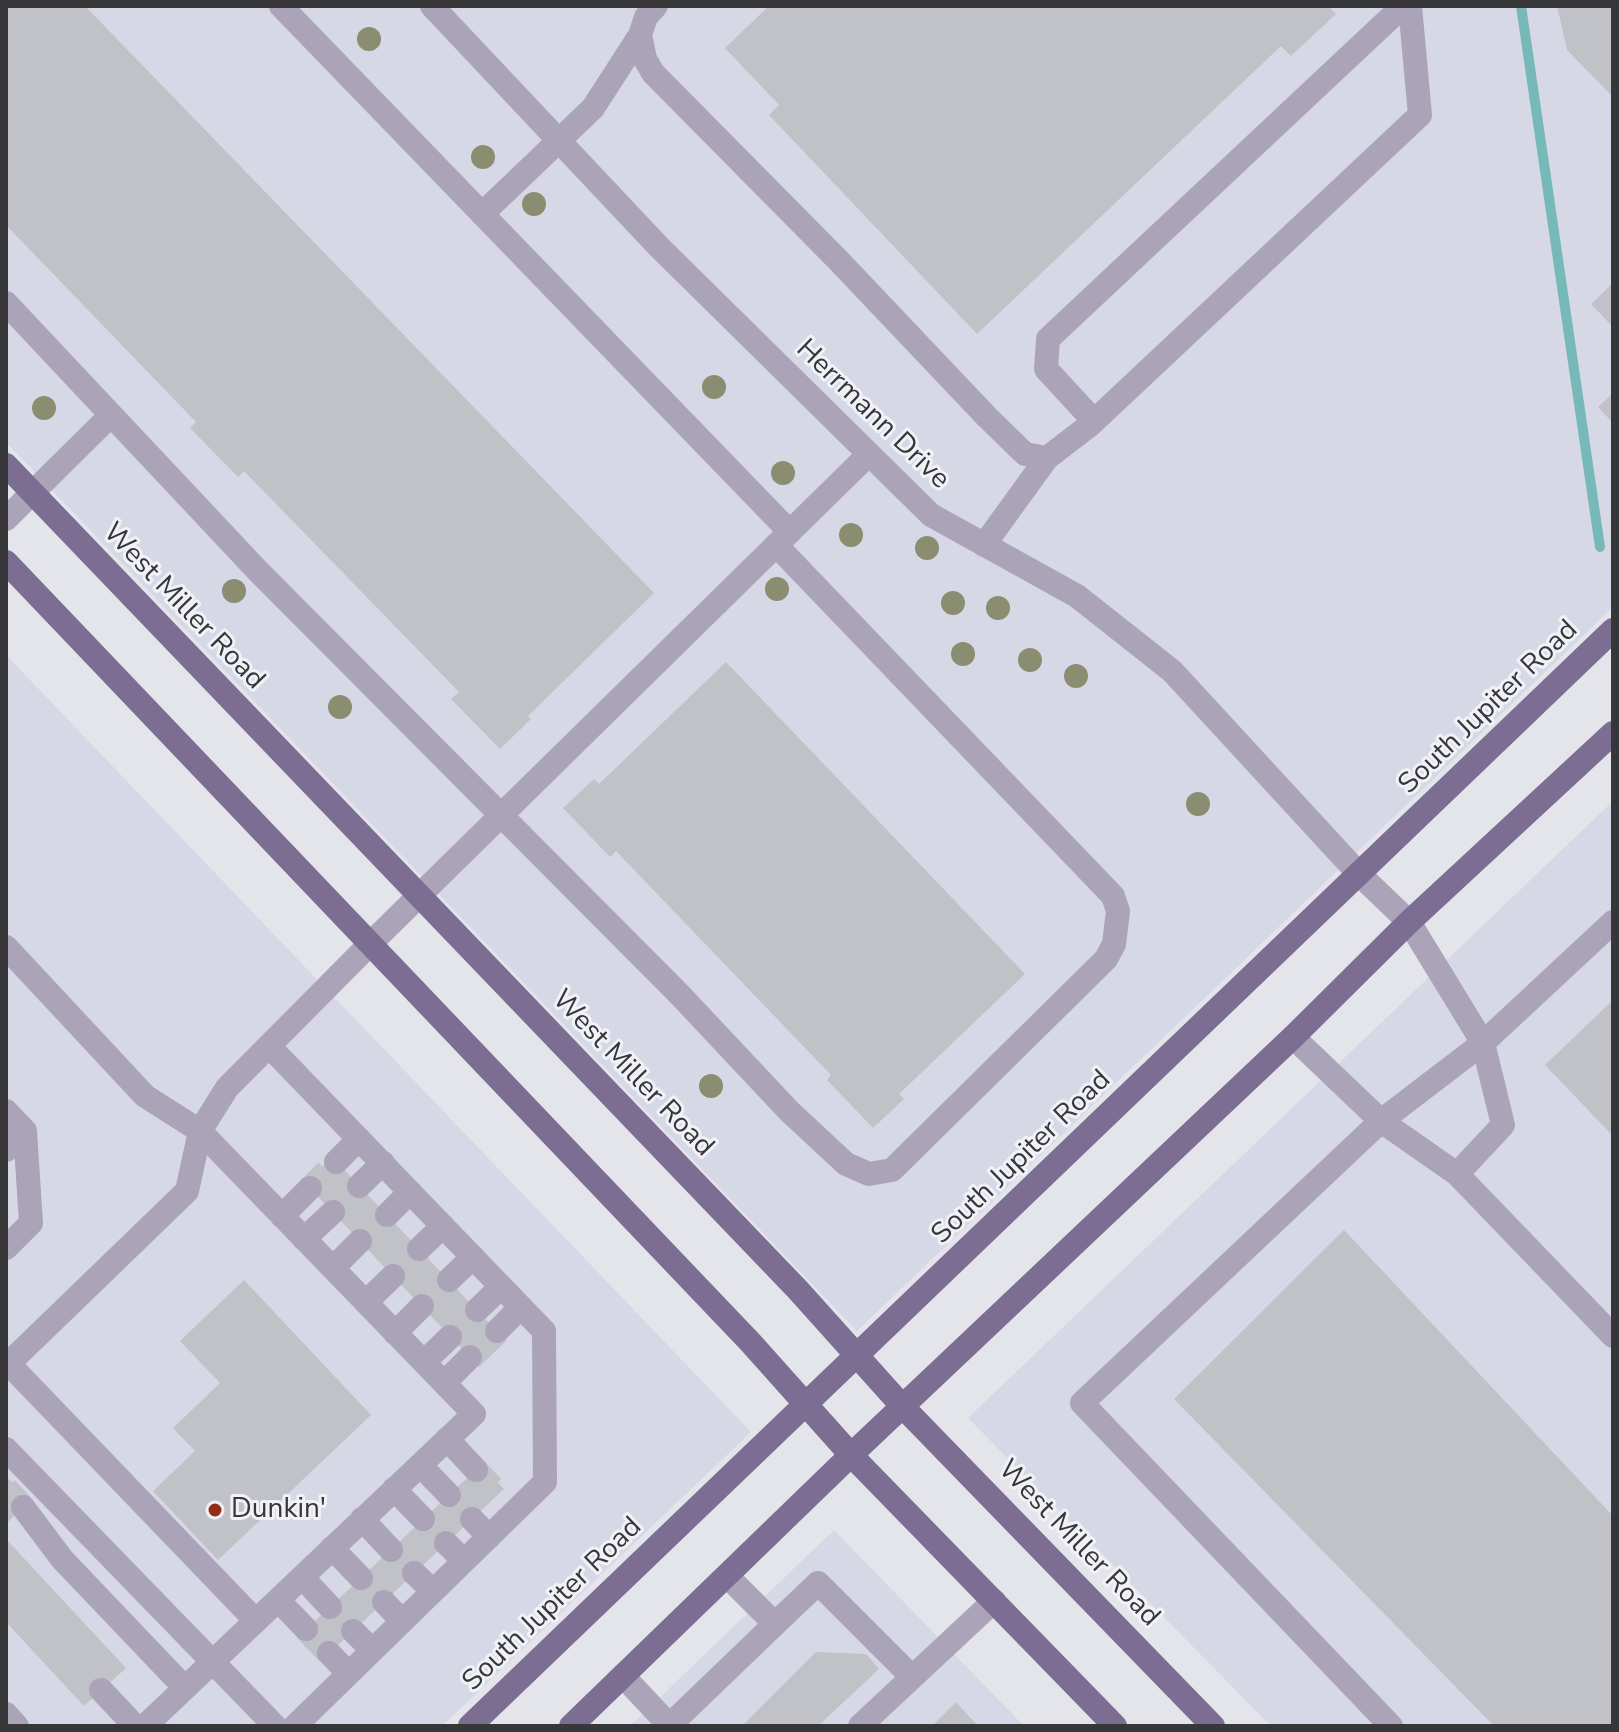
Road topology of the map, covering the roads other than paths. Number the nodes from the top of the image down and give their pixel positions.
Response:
1 (281, 6) edge
2 (432, 6) edge
3 (656, 6) edge
4 (1403, 6) edge
5 (1410, 6) edge
6 (640, 35) junction
7 (559, 142) junction
8 (482, 214) junction
9 (6, 303) edge
10 (111, 415) junction
11 (1094, 421) junction
12 (869, 454) junction
13 (1047, 458) junction
14 (6, 465) edge
15 (33, 493) junction
16 (6, 519) edge
17 (783, 538) junction
18 (984, 545) junction
19 (6, 562) edge
20 (1613, 630) edge
21 (1613, 733) edge
22 (501, 815) junction
23 (1359, 874) junction
24 (419, 895) junction
25 (1409, 922) junction
26 (1613, 922) edge
27 (370, 944) junction
28 (6, 947) edge
29 (1293, 1037) junction
30 (1483, 1043) junction
31 (269, 1046) junction
32 (6, 1111) edge
33 (1381, 1121) junction
34 (25, 1131) junction
35 (200, 1131) junction
36 (359, 1139) junction
37 (6, 1150) edge
38 (336, 1162) tunnel mouth
39 (383, 1163) junction
40 (1457, 1174) junction
41 (359, 1186) tunnel mouth
42 (310, 1188) tunnel mouth
43 (410, 1192) junction
44 (333, 1212) tunnel mouth
45 (387, 1215) tunnel mouth
46 (282, 1216) junction
47 (443, 1226) junction
48 (304, 1239) junction
49 (360, 1241) tunnel mouth
50 (6, 1248) edge
51 (419, 1249) tunnel mouth
52 (473, 1257) junction
53 (333, 1268) junction
54 (393, 1276) tunnel mouth
55 (449, 1280) tunnel mouth
56 (501, 1287) junction
57 (366, 1302) junction
58 (422, 1306) tunnel mouth
59 (521, 1307) junction
60 (477, 1310) tunnel mouth
61 (497, 1331) tunnel mouth
62 (395, 1333) junction
63 (1613, 1336) edge
64 (450, 1337) tunnel mouth
65 (470, 1357) tunnel mouth
66 (857, 1357) junction
67 (424, 1362) junction
68 (7, 1364) edge
69 (444, 1383) junction
70 (806, 1405) junction
71 (903, 1407) junction
72 (447, 1439) junction
73 (6, 1449) edge
74 (851, 1455) junction
75 (420, 1465) junction
76 (476, 1470) tunnel mouth
77 (394, 1489) junction
78 (449, 1495) tunnel mouth
79 (17, 1513) tunnel mouth
80 (362, 1519) junction
81 (423, 1519) tunnel mouth
82 (472, 1519) tunnel mouth
83 (489, 1537) junction
84 (446, 1543) tunnel mouth
85 (332, 1548) junction
86 (391, 1550) tunnel mouth
87 (464, 1561) junction
88 (414, 1573) tunnel mouth
89 (727, 1576) junction
90 (302, 1577) junction
91 (361, 1578) tunnel mouth
92 (433, 1591) junction
93 (278, 1600) junction
94 (994, 1601) junction
95 (384, 1602) tunnel mouth
96 (330, 1607) tunnel mouth
97 (256, 1621) junction
98 (402, 1621) junction
99 (775, 1624) junction
100 (306, 1629) dead end
101 (353, 1631) tunnel mouth
102 (372, 1650) junction
103 (329, 1653) dead end
104 (213, 1662) junction
105 (348, 1673) junction
106 (623, 1676) junction
107 (912, 1677) junction
108 (185, 1688) junction
109 (101, 1690) tunnel mouth
110 (6, 1714) edge
111 (17, 1726) edge
112 (135, 1726) edge
113 (145, 1726) edge
114 (275, 1726) edge
115 (295, 1726) edge
116 (470, 1726) edge
117 (571, 1726) edge
118 (670, 1726) edge
119 (860, 1726) edge
120 (1115, 1726) edge
121 (1213, 1726) edge
122 (1391, 1726) edge

1 - 8 street
2 - 7 street, Herrmann Drive
3 - 6 street
4 - 11 street
5 - 11 street
6 - 7 street
6 - 13 street
7 - 8 street
7 - 12 street, Herrmann Drive
8 - 17 street
9 - 10 street
10 - 15 street
10 - 22 street
11 - 13 street
12 - 17 street
12 - 18 street, Herrmann Drive
13 - 18 street
14 - 15 main road, West Miller Road
15 - 16 street
15 - 24 main road, West Miller Road
17 - 22 street
17 - 22 street
18 - 23 street, Herrmann Drive
19 - 27 main road
20 - 23 main road, South Jupiter Road
21 - 25 main road
22 - 24 street
23 - 25 street, Herrmann Drive
23 - 66 main road, South Jupiter Road
24 - 27 street
24 - 66 main road, West Miller Road
25 - 29 main road
25 - 30 street, Herrmann Drive
26 - 30 street
27 - 31 street
27 - 70 main road
28 - 35 street
29 - 33 street
29 - 71 main road
30 - 33 street
30 - 40 street, Herrmann Drive
31 - 35 street
31 - 36 street
32 - 34 street
33 - 40 street
33 - 122 street
34 - 37 street
34 - 50 street
35 - 46 street
35 - 68 street
36 - 38 street
36 - 39 street
39 - 41 street
39 - 43 street
40 - 63 street
42 - 46 street
43 - 45 street
43 - 47 street
44 - 48 street
46 - 48 street
47 - 51 street
47 - 52 street
48 - 53 street
49 - 53 street
52 - 55 street
52 - 56 street
53 - 57 street
54 - 57 street
56 - 59 street
56 - 60 street
57 - 62 street
58 - 62 street
59 - 61 street
59 - 83 street
62 - 67 street
64 - 67 street
65 - 69 street
66 - 70 main road, South Jupiter Road
66 - 71 main road, West Miller Road
67 - 69 street
68 - 97 street
69 - 72 street
70 - 74 main road
70 - 116 main road, South Jupiter Road
71 - 74 main road
71 - 121 main road, West Miller Road
72 - 75 street
72 - 76 street
73 - 104 street
74 - 89 main road
74 - 94 main road
75 - 77 street
75 - 78 street
77 - 80 street
77 - 81 street
79 - 108 street
80 - 85 street
80 - 86 street
82 - 83 street
83 - 87 street
84 - 87 street
85 - 90 street
85 - 91 street
87 - 92 street
88 - 92 street
89 - 99 street
89 - 106 main road
90 - 93 street
90 - 96 street
92 - 98 street
93 - 97 street
93 - 100 street
94 - 107 street
94 - 120 main road
95 - 98 street
97 - 104 street
98 - 102 street
99 - 107 street
99 - 118 street
101 - 102 street
102 - 105 street
103 - 105 street
104 - 108 street
104 - 114 street
105 - 115 street
106 - 117 main road
106 - 118 street
107 - 119 street
108 - 113 street
109 - 112 street
110 - 111 street

